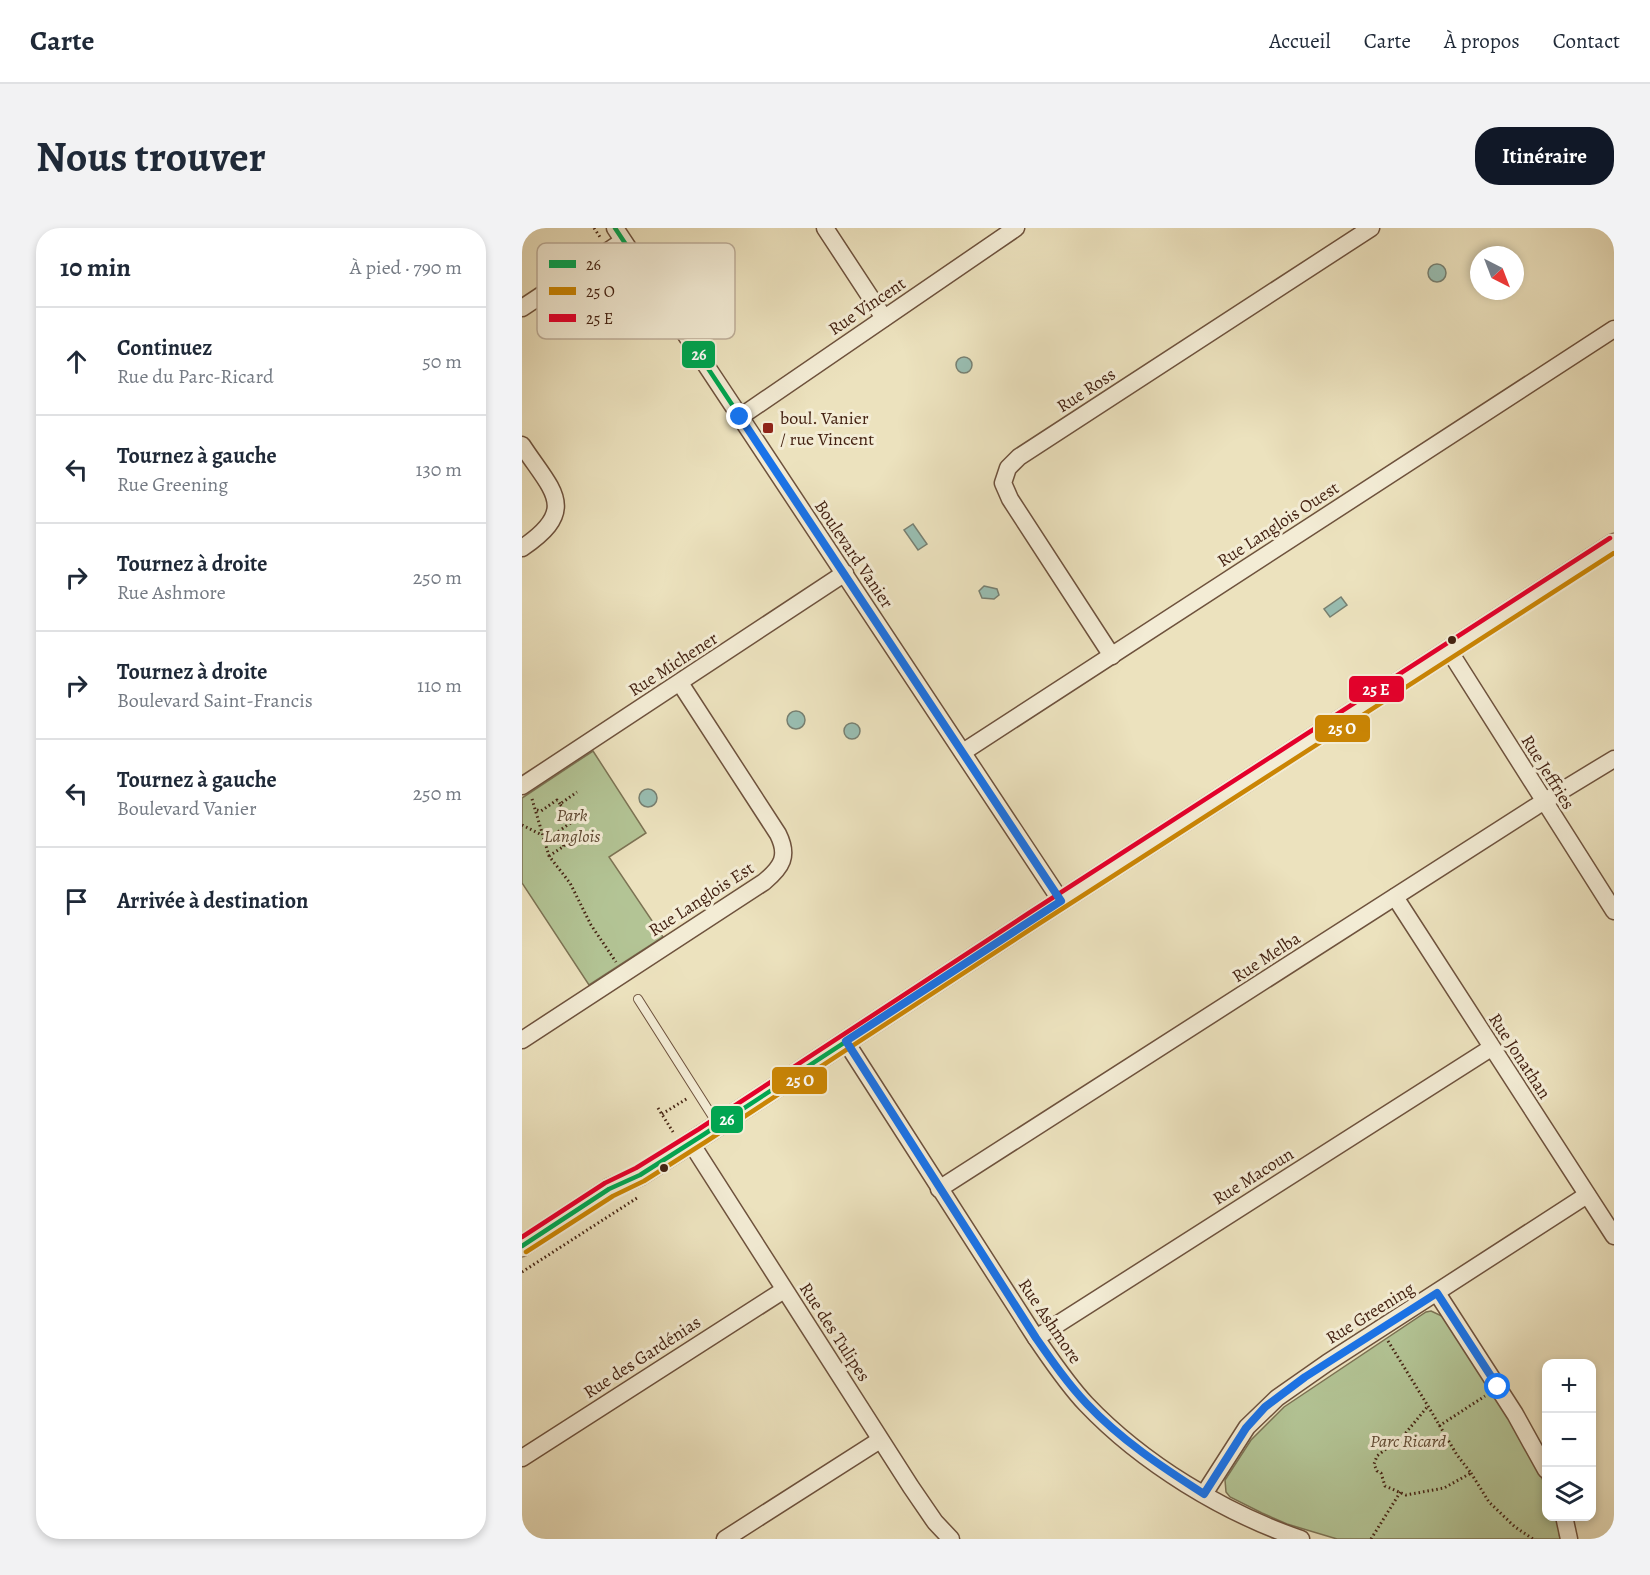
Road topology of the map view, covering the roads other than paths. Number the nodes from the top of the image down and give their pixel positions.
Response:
1 (825, 228) edge
2 (1016, 228) edge
3 (1371, 228) edge
4 (537, 297) edge
5 (522, 308) edge
6 (884, 318) junction
7 (1614, 328) edge
8 (688, 339) edge
9 (740, 417) junction
10 (522, 445) edge
11 (1614, 544) edge
12 (522, 548) edge
13 (845, 573) junction
14 (1450, 652) junction
15 (1112, 656) junction
16 (680, 683) junction
17 (963, 752) junction
18 (1614, 759) edge
19 (526, 790) edge
20 (1544, 802) junction
21 (1395, 897) junction
22 (1061, 901) junction
23 (1613, 909) edge
24 (638, 999) dead end
25 (522, 1040) edge
26 (846, 1041) junction
27 (1491, 1048) junction
28 (718, 1125) junction
29 (682, 1137) junction
30 (939, 1189) junction
31 (1587, 1195) junction
32 (1614, 1236) edge
33 (522, 1246) edge
34 (784, 1290) junction
35 (1437, 1293) junction
36 (1036, 1338) junction
37 (880, 1440) junction
38 (522, 1458) edge
39 (1544, 1467) edge
40 (1204, 1494) junction
41 (1565, 1521) edge
42 (725, 1539) edge
43 (951, 1539) edge
44 (1301, 1539) edge
45 (1569, 1539) edge

1 - 6 street
2 - 6 street, Rue Vincent
3 - 15 street, Rue Ross
4 - 5 street
6 - 9 street, Rue Vincent
7 - 15 street, Rue Langlois Ouest
8 - 9 street, Boulevard Vanier
9 - 13 street, Boulevard Vanier
10 - 12 street
11 - 14 street
13 - 16 street, Rue Michener
13 - 17 street, Boulevard Vanier
14 - 20 street, Rue Jeffries
14 - 22 street
15 - 17 street, Rue Langlois Ouest
16 - 19 street, Rue Michener
16 - 25 street, Rue Langlois Est
17 - 22 street, Boulevard Vanier
18 - 20 street, Rue Melba
20 - 21 street, Rue Melba
20 - 23 street, Rue Jeffries
21 - 27 street, Rue Jonathan
21 - 30 street, Rue Melba
22 - 26 street
24 - 28 lane
26 - 28 street
26 - 30 street, Rue Ashmore
27 - 31 street, Rue Jonathan
27 - 36 street, Rue Macoun
28 - 29 street
29 - 33 street
29 - 34 street, Rue des Tulipes
30 - 36 street, Rue Ashmore
31 - 32 street, Rue Jonathan
31 - 35 street, Rue Greening
34 - 37 street, Rue des Tulipes
34 - 38 street, Rue des Gardénias
35 - 39 street
35 - 40 street, Rue Greening
36 - 40 street, Rue Ashmore
37 - 42 street
37 - 43 street, Rue des Tulipes
40 - 44 street, Rue Ashmore
41 - 45 street

